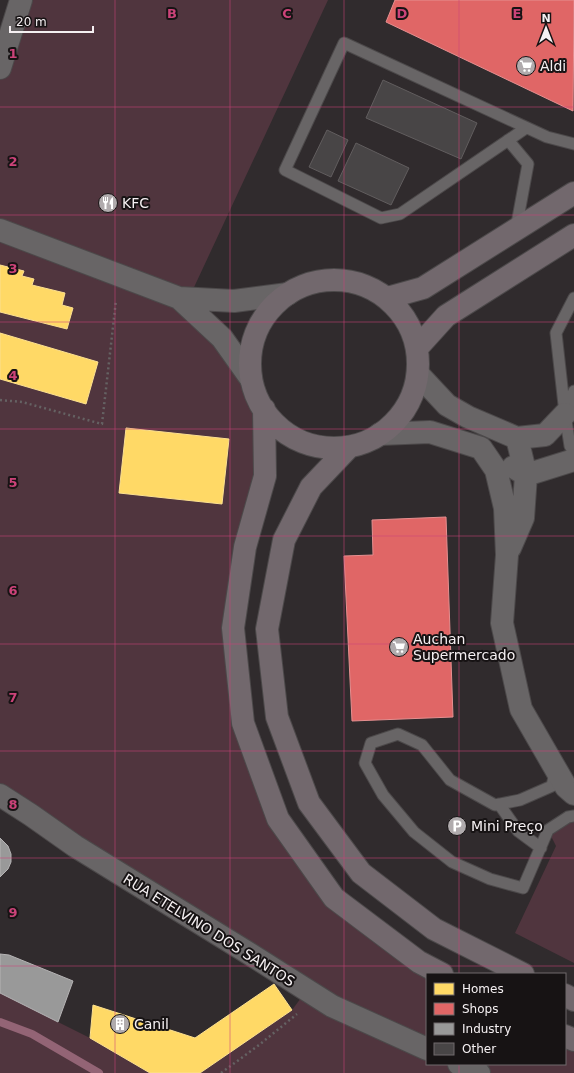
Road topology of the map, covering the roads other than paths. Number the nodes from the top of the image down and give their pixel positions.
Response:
1 (21, 0) edge
2 (0, 68) edge
3 (526, 128) junction
4 (508, 140) junction
5 (574, 144) edge
6 (574, 193) edge
7 (516, 229) junction
8 (0, 230) edge
9 (574, 235) edge
10 (288, 294) junction
11 (179, 298) junction
12 (387, 298) junction
13 (574, 298) edge
14 (417, 348) junction
15 (418, 374) junction
16 (251, 379) junction
17 (574, 391) edge
18 (264, 409) junction
19 (569, 411) edge
20 (380, 434) junction
21 (517, 438) junction
22 (348, 447) junction
23 (481, 448) junction
24 (574, 452) edge
25 (574, 460) edge
26 (526, 475) junction
27 (507, 555) junction
28 (556, 769) junction
29 (574, 794) edge
30 (0, 796) edge
31 (499, 804) junction
32 (574, 816) edge
33 (541, 848) junction
34 (440, 973) edge
35 (521, 973) edge
36 (426, 1050) edge
37 (461, 1065) edge
38 (479, 1073) edge

1 - 2 street
3 - 4 lane
3 - 4 lane
3 - 5 lane
4 - 7 lane
6 - 7 main road
7 - 12 main road
8 - 11 street
9 - 14 main road
10 - 11 street
10 - 12 main road
10 - 16 main road
11 - 16 street
12 - 14 main road
13 - 19 lane
14 - 15 main road
15 - 20 main road
15 - 21 street
16 - 18 main road
17 - 19 lane
18 - 22 main road
18 - 34 main road
19 - 21 street
19 - 24 lane
20 - 22 main road
20 - 23 street
21 - 26 street
22 - 35 main road
23 - 26 street
23 - 27 street
25 - 26 street
26 - 27 street
27 - 28 street
28 - 29 street
28 - 31 lane
30 - 36 street, RUA ETELVINO DOS SANTOS
31 - 33 lane
31 - 33 lane
32 - 33 lane
37 - 38 street

